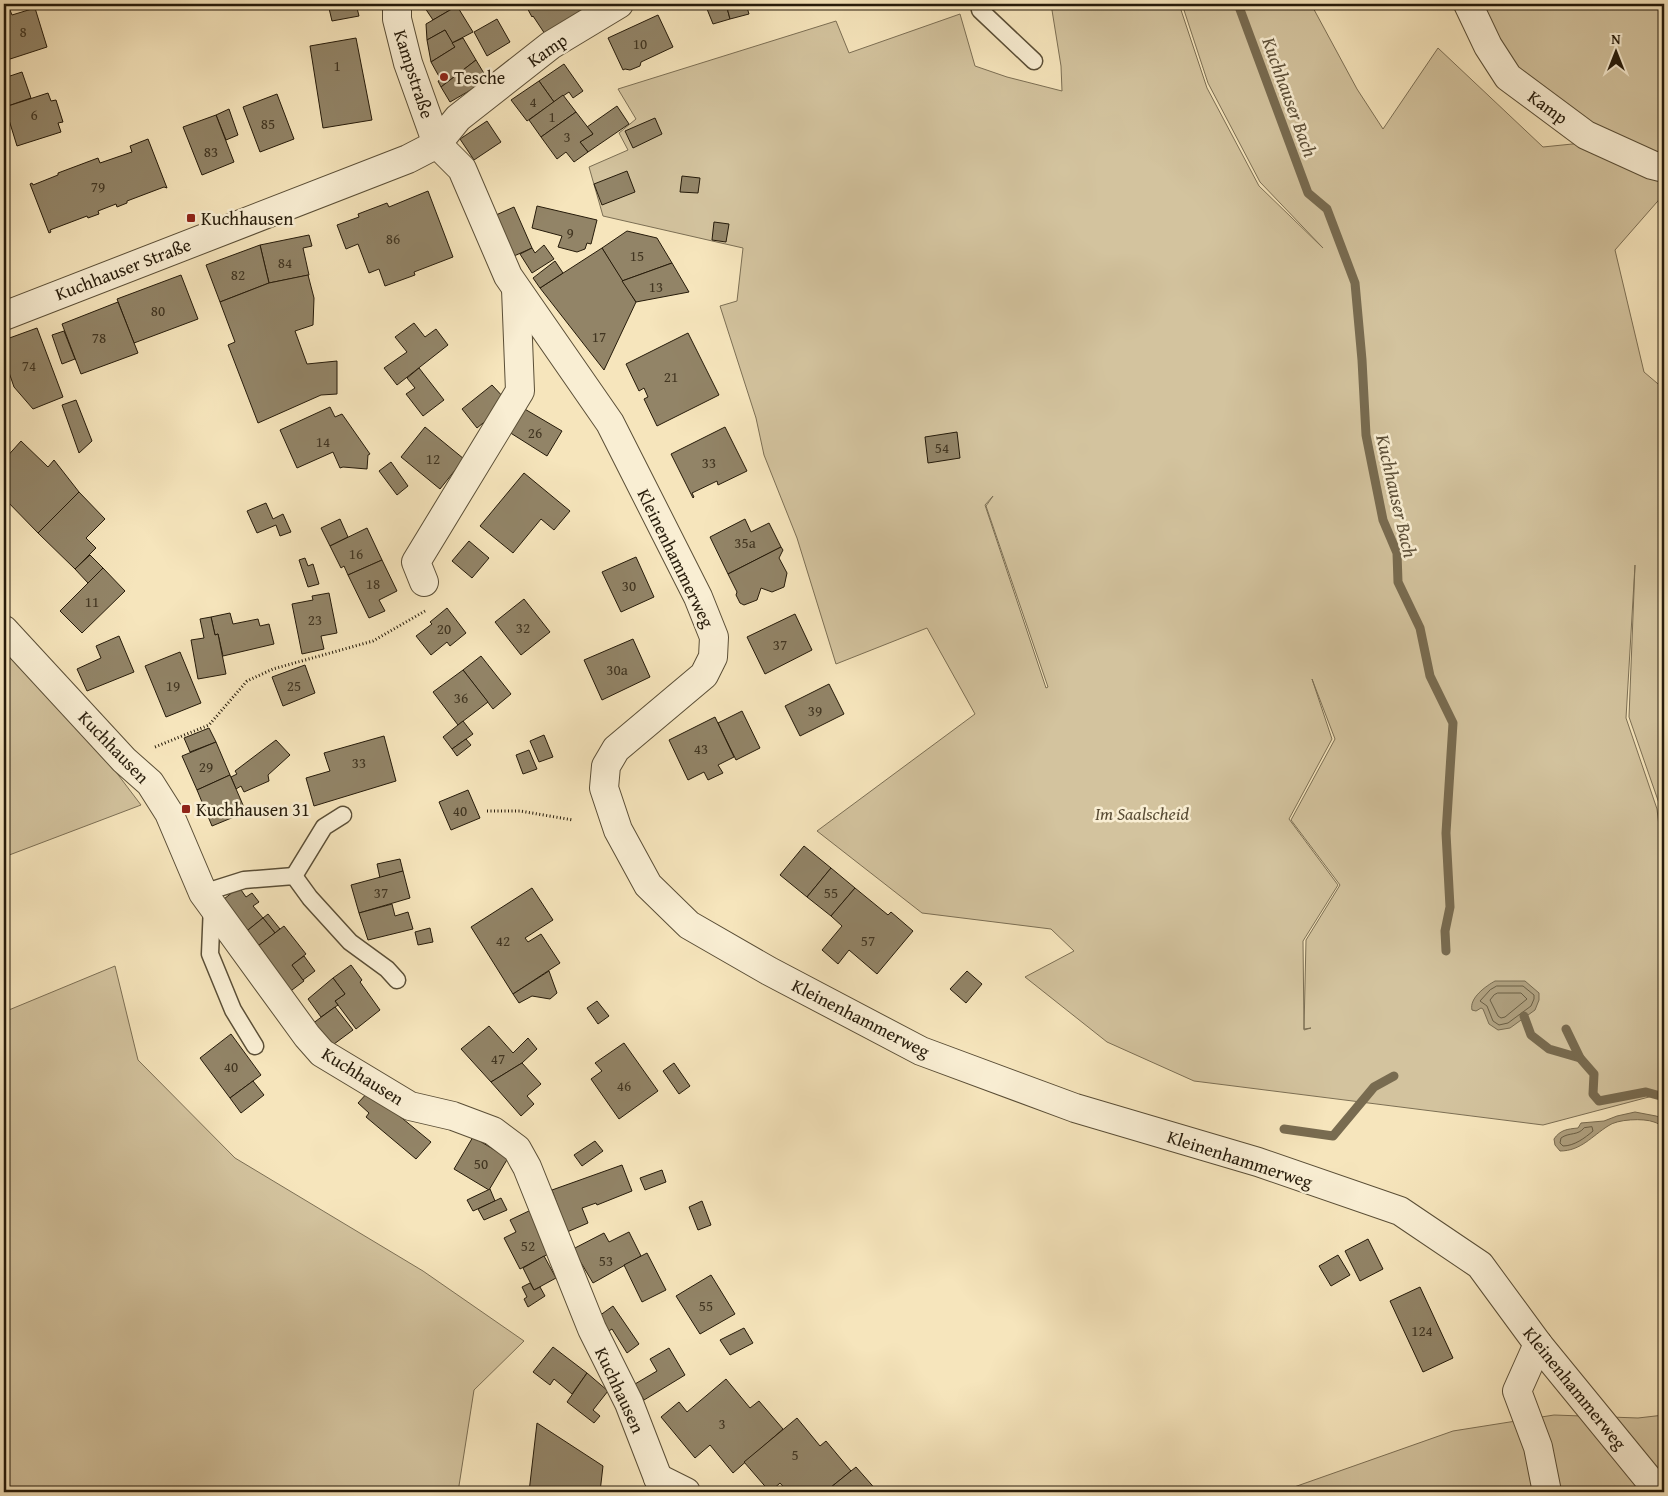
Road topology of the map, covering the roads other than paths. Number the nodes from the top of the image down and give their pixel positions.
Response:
1 (397, 4) edge
2 (619, 4) edge
3 (978, 4) edge
4 (1468, 4) edge
5 (1034, 61) dead end
6 (437, 144) junction
7 (1664, 168) edge
8 (516, 288) junction
9 (5, 310) edge
10 (424, 582) dead end
11 (4, 630) edge
12 (343, 814) dead end
13 (294, 876) junction
14 (207, 899) junction
15 (397, 980) dead end
16 (255, 1046) dead end
17 (1538, 1344) junction
18 (652, 1485) edge
19 (686, 1492) edge
20 (1547, 1492) edge
21 (1659, 1492) edge

1 - 6 street, Kampstraße
2 - 6 street, Kamp
3 - 5 lane
4 - 7 street, Kamp
6 - 8 street, Kleinenhammerweg
6 - 9 street, Kuchhauser Straße
8 - 10 street, Kleinenhammerweg
8 - 17 street, Kleinenhammerweg
11 - 14 street, Kuchhausen
12 - 13 lane
13 - 14 lane
13 - 15 lane
14 - 16 lane
14 - 18 street, Kuchhausen
17 - 20 street
17 - 21 street, Kleinenhammerweg
18 - 19 street

